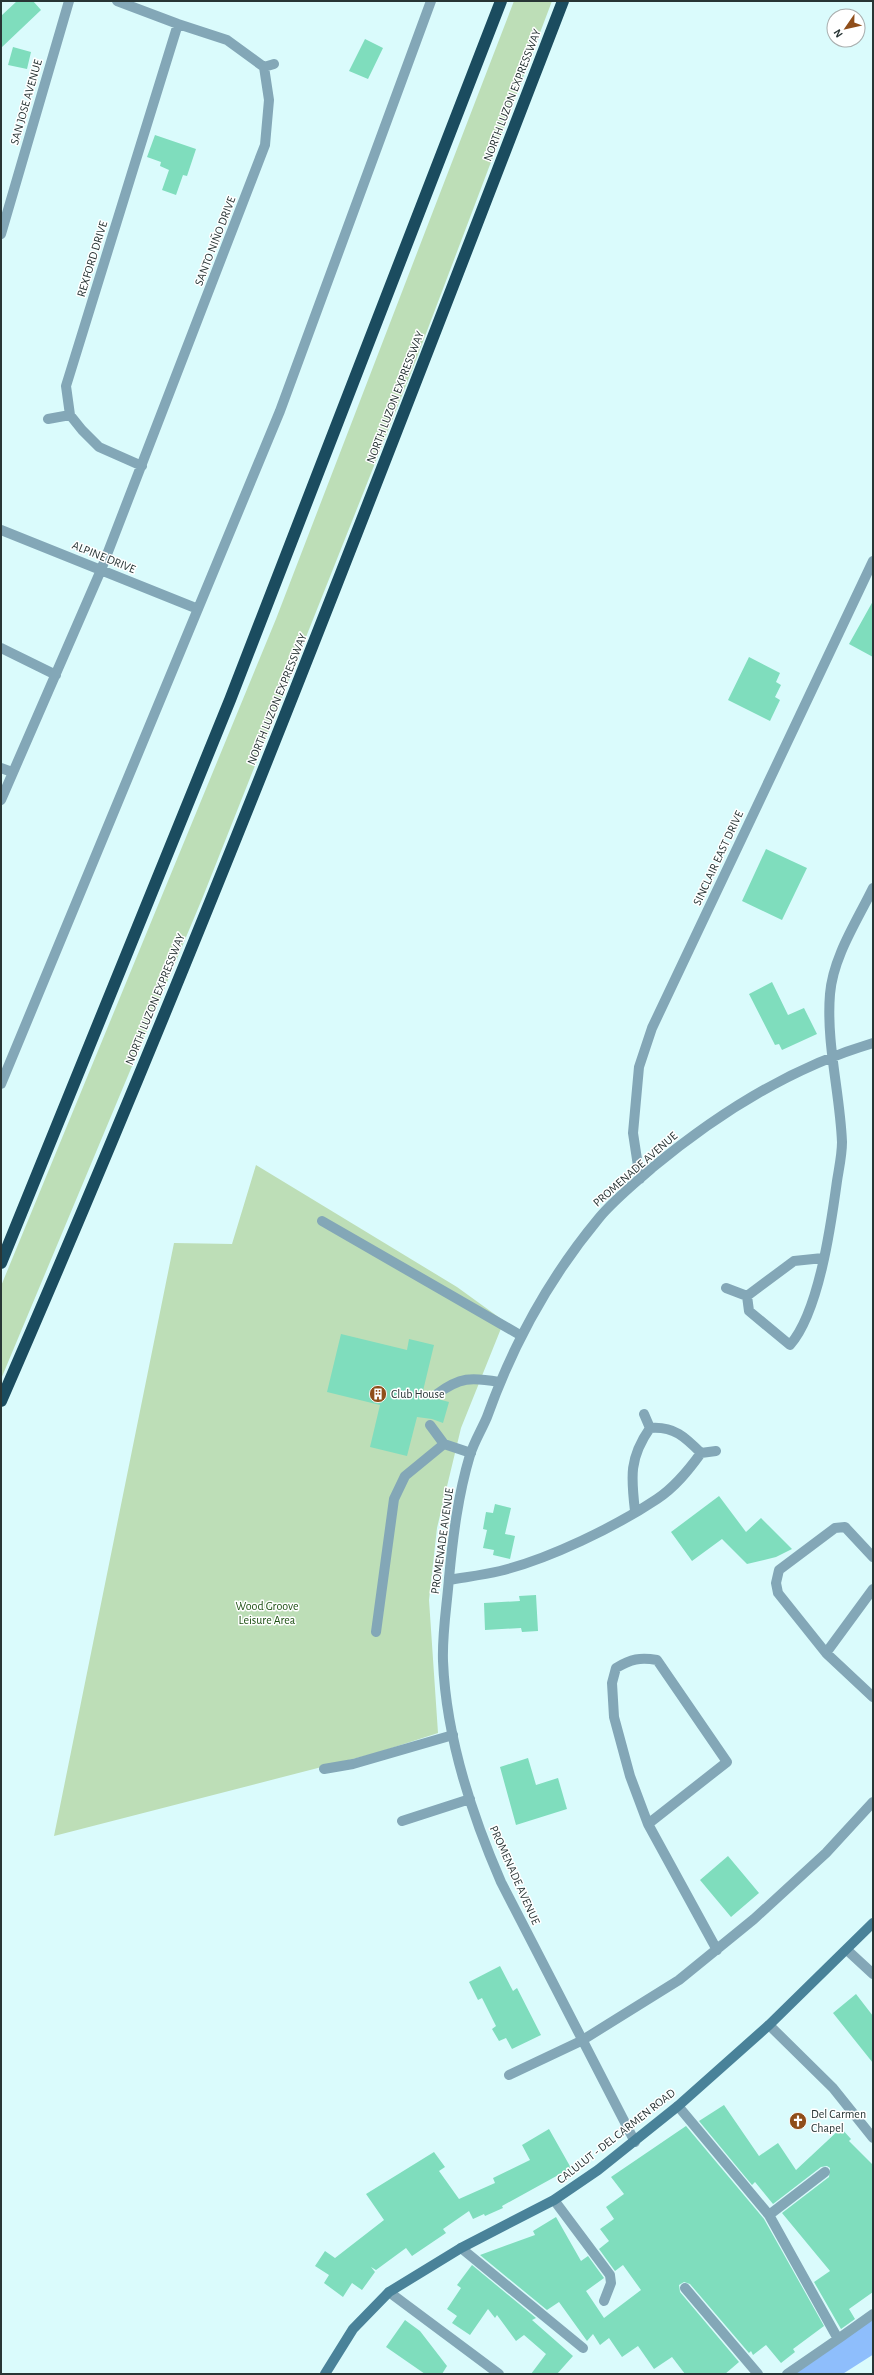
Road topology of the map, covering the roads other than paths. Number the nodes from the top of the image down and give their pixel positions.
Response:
1 (69, 1) edge
2 (117, 1) edge
3 (431, 1) edge
4 (501, 1) edge
5 (563, 1) edge
6 (178, 24) junction
7 (274, 64) dead end
8 (264, 67) junction
9 (1, 234) edge
10 (70, 415) junction
11 (48, 419) dead end
12 (142, 466) junction
13 (1, 530) edge
14 (873, 561) edge
15 (101, 570) junction
16 (870, 575) edge
17 (198, 609) junction
18 (1, 648) edge
19 (56, 675) junction
20 (1, 768) edge
21 (12, 772) junction
22 (1, 800) edge
23 (873, 888) edge
24 (873, 1043) edge
25 (833, 1057) junction
26 (1, 1084) edge
27 (640, 1179) junction
28 (322, 1221) dead end
29 (823, 1258) junction
30 (1, 1263) edge
31 (726, 1288) dead end
32 (747, 1296) junction
33 (520, 1335) junction
34 (499, 1382) junction
35 (437, 1394) dead end
36 (1, 1401) edge
37 (644, 1414) dead end
38 (430, 1425) dead end
39 (650, 1428) junction
40 (444, 1444) junction
41 (716, 1451) dead end
42 (471, 1453) junction
43 (701, 1453) junction
44 (635, 1511) junction
45 (873, 1557) edge
46 (449, 1580) junction
47 (873, 1589) edge
48 (376, 1632) dead end
49 (826, 1654) junction
50 (873, 1697) edge
51 (453, 1735) junction
52 (324, 1769) dead end
53 (470, 1799) junction
54 (873, 1802) edge
55 (402, 1821) dead end
56 (648, 1824) junction
57 (873, 1923) edge
58 (717, 1950) junction
59 (847, 1950) junction
60 (873, 1974) edge
61 (769, 2025) junction
62 (581, 2040) junction
63 (509, 2075) dead end
64 (678, 2106) junction
65 (873, 2138) edge
66 (635, 2142) junction
67 (825, 2172) dead end
68 (554, 2200) junction
69 (769, 2215) junction
70 (461, 2248) junction
71 (685, 2288) dead end
72 (389, 2292) junction
73 (604, 2301) dead end
74 (873, 2314) edge
75 (838, 2340) junction
76 (583, 2348) dead end
77 (325, 2374) edge
78 (499, 2374) edge
79 (758, 2374) edge
80 (787, 2374) edge

1 - 9 street, SAN JOSE AVENUE
2 - 6 street
3 - 17 street
4 - 30 highway
5 - 36 highway, NORTH LUZON EXPRESSWAY
6 - 8 street
6 - 10 street, REXFORD DRIVE
7 - 8 street
8 - 12 street, SANTO NIÑO DRIVE
10 - 11 street
10 - 12 street
12 - 15 street, SANTO NIÑO DRIVE
13 - 15 street, ALPINE DRIVE
14 - 16 street, SINCLAIR EAST DRIVE
15 - 17 street, ALPINE DRIVE
15 - 19 street, SANTO NIÑO DRIVE
16 - 27 street, SINCLAIR EAST DRIVE
17 - 26 street
18 - 19 street
19 - 21 street, SANTO NIÑO DRIVE
20 - 21 street
21 - 22 street, SANTO NIÑO DRIVE
23 - 25 street
24 - 25 street, PROMENADE AVENUE
25 - 27 street, PROMENADE AVENUE
25 - 29 street
27 - 33 street, PROMENADE AVENUE
28 - 33 street
29 - 32 street
29 - 32 street
31 - 32 street
33 - 34 street, PROMENADE AVENUE
34 - 35 street
34 - 42 street, PROMENADE AVENUE
37 - 39 street
38 - 40 street
39 - 43 street
39 - 44 street
40 - 42 street
40 - 48 street
41 - 43 street
42 - 46 street, PROMENADE AVENUE
43 - 44 street
44 - 46 street
45 - 49 street
46 - 51 street, PROMENADE AVENUE
47 - 49 street
49 - 50 street
51 - 52 street
51 - 53 street, PROMENADE AVENUE
53 - 55 street
53 - 62 street, PROMENADE AVENUE
54 - 58 street
56 - 56 street
56 - 58 street
57 - 59 main road, CALULUT - DEL CARMEN ROAD
58 - 62 street
59 - 60 street
59 - 61 main road, CALULUT - DEL CARMEN ROAD
61 - 64 main road, CALULUT - DEL CARMEN ROAD
61 - 65 street
62 - 63 street
62 - 66 street, PROMENADE AVENUE
64 - 66 main road, CALULUT - DEL CARMEN ROAD
64 - 69 street
66 - 68 main road, CALULUT - DEL CARMEN ROAD
67 - 69 street
68 - 70 main road, CALULUT - DEL CARMEN ROAD
68 - 73 street
69 - 75 street
70 - 72 main road, CALULUT - DEL CARMEN ROAD
70 - 76 street
71 - 79 street
72 - 77 main road, CALULUT - DEL CARMEN ROAD
72 - 78 street
74 - 75 street
75 - 80 street

